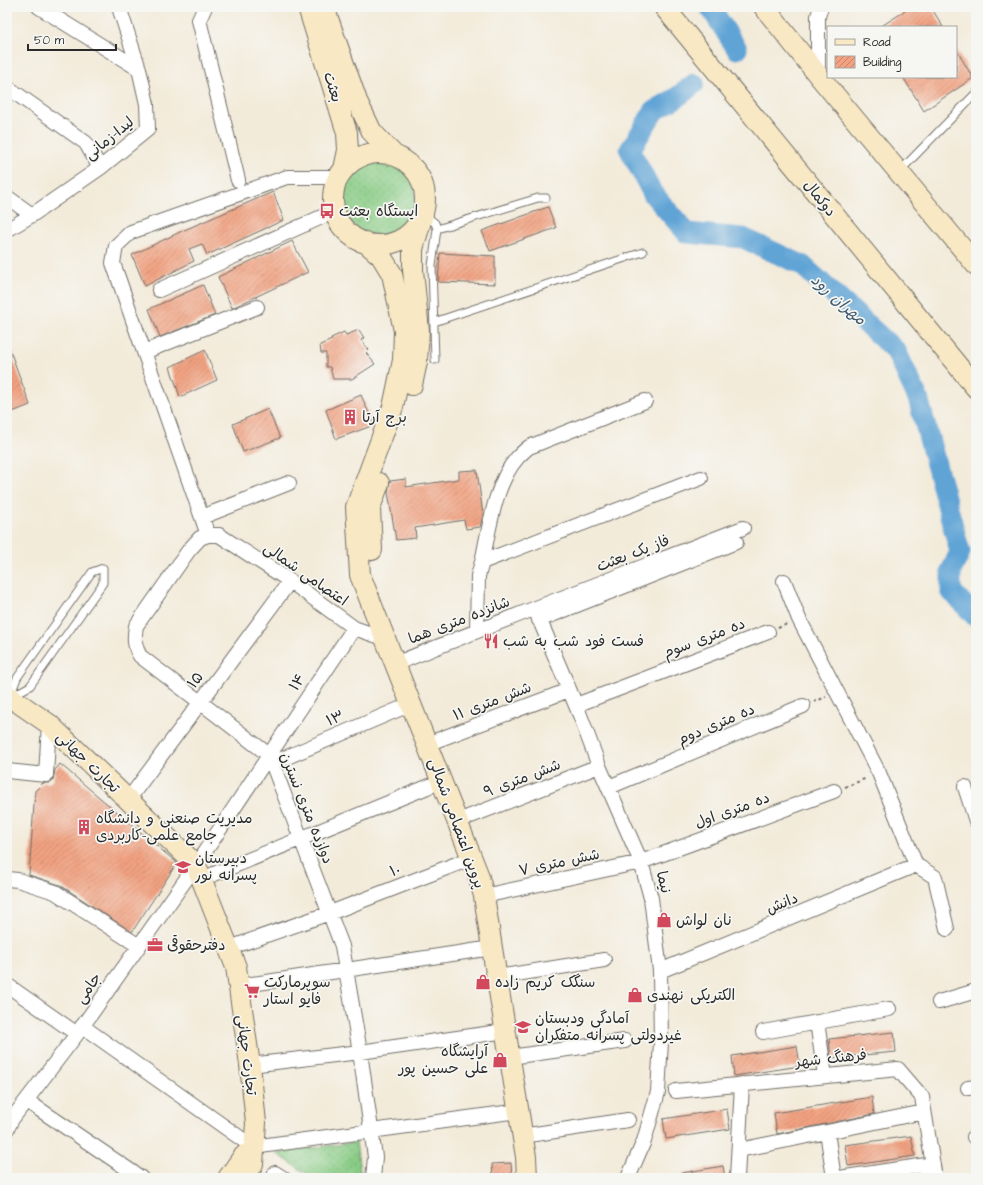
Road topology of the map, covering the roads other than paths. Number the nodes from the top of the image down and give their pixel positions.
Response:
1 (39, 7) edge
2 (119, 7) edge
3 (205, 7) edge
4 (308, 7) edge
5 (324, 7) edge
6 (664, 7) edge
7 (764, 7) edge
8 (821, 7) edge
9 (139, 69) junction
10 (818, 75) junction
11 (7, 87) edge
12 (976, 93) edge
13 (394, 155) junction
14 (100, 168) junction
15 (899, 172) junction
16 (342, 173) junction
17 (238, 180) dead end
18 (7, 197) edge
19 (546, 198) dead end
20 (335, 211) junction
21 (423, 214) junction
22 (32, 215) junction
23 (437, 229) junction
24 (7, 230) edge
25 (365, 242) junction
26 (643, 252) dead end
27 (976, 265) edge
28 (159, 290) dead end
29 (257, 308) dead end
30 (434, 322) junction
31 (144, 352) junction
32 (435, 360) dead end
33 (976, 388) edge
34 (644, 402) dead end
35 (701, 478) dead end
36 (289, 483) dead end
37 (202, 517) junction
38 (743, 528) dead end
39 (208, 535) junction
40 (736, 542) dead end
41 (482, 562) junction
42 (290, 581) junction
43 (784, 581) dead end
44 (369, 597) junction
45 (537, 615) junction
46 (354, 628) junction
47 (477, 630) junction
48 (768, 632) road end
49 (386, 639) junction
50 (396, 664) junction
51 (569, 690) junction
52 (8, 697) edge
53 (200, 702) junction
54 (411, 704) junction
55 (576, 705) junction
56 (803, 706) road end
57 (49, 724) junction
58 (427, 744) junction
59 (271, 759) junction
60 (599, 766) junction
61 (7, 771) edge
62 (442, 781) junction
63 (609, 787) junction
64 (965, 787) dead end
65 (834, 791) road end
66 (128, 800) junction
67 (458, 821) junction
68 (976, 821) edge
69 (301, 838) junction
70 (472, 858) junction
71 (641, 862) junction
72 (916, 865) junction
73 (199, 872) junction
74 (7, 878) edge
75 (484, 896) junction
76 (330, 913) junction
77 (947, 929) dead end
78 (139, 946) junction
79 (229, 948) junction
80 (492, 948) junction
81 (604, 960) dead end
82 (347, 969) junction
83 (660, 971) junction
84 (497, 977) junction
85 (7, 985) edge
86 (239, 986) junction
87 (976, 991) edge
88 (939, 1002) dead end
89 (889, 1009) dead end
90 (817, 1022) junction
91 (79, 1030) junction
92 (506, 1031) junction
93 (763, 1032) dead end
94 (625, 1041) dead end
95 (360, 1052) junction
96 (510, 1057) junction
97 (250, 1065) junction
98 (824, 1076) junction
99 (742, 1084) junction
100 (676, 1091) dead end
101 (27, 1101) junction
102 (518, 1111) junction
103 (924, 1112) junction
104 (628, 1120) dead end
105 (9, 1121) edge
106 (371, 1132) junction
107 (827, 1132) junction
108 (522, 1136) junction
109 (253, 1147) junction
110 (739, 1150) junction
111 (933, 1164) junction
112 (141, 1178) edge
113 (228, 1178) edge
114 (244, 1178) edge
115 (373, 1178) edge
116 (527, 1178) edge
117 (628, 1178) edge
118 (737, 1178) edge
119 (834, 1178) edge
120 (839, 1178) edge
121 (935, 1178) edge

1 - 9 street
2 - 9 street, لیدا-زمانی
3 - 17 street
4 - 16 main road, بعثت
5 - 13 main road, بعثت
6 - 33 main road, دوکمال
7 - 10 main road
8 - 10 street
9 - 14 street, لیدا-زمانی
10 - 15 main road
11 - 14 street
12 - 15 lane
13 - 16 main road
13 - 21 main road
14 - 22 street, لیدا-زمانی
15 - 27 main road
16 - 20 main road
16 - 31 street
18 - 22 street
19 - 23 lane
20 - 25 main road
20 - 28 street
21 - 23 lane
21 - 25 main road
21 - 44 main road
22 - 24 street, لیدا-زمانی
23 - 30 lane
25 - 44 main road, پروین اعتصامی شمالی
26 - 30 lane
29 - 31 street
30 - 32 lane
31 - 37 street
34 - 41 street
35 - 41 street
36 - 37 street
37 - 39 street
38 - 45 street, فاز یک بعثت
39 - 42 street, اعتصامی شمالی
39 - 53 street, دوازده متری نسترن
40 - 45 street
41 - 47 street
42 - 46 street, اعتصامی شمالی
42 - 53 street, ۱۵
43 - 72 street
44 - 49 main road, پروین اعتصامی شمالی
45 - 47 street, شانزده متری هما
45 - 51 street, نیما
46 - 49 street, اعتصامی شمالی
46 - 59 street, ۱۴
47 - 50 street, شانزده متری هما
48 - 55 street, ده متری سوم
49 - 50 main road, پروین اعتصامی شمالی
50 - 54 main road, پروین اعتصامی شمالی
51 - 55 street, نیما
51 - 58 street, ۱۱ شش متری
52 - 52 lane
52 - 57 main road, تجارت جهانی
53 - 59 street, دوازده متری نسترن
53 - 66 street, ۱۵
54 - 58 main road, پروین اعتصامی شمالی
54 - 59 street, ۱۳
55 - 60 street, نیما
56 - 63 street, ده متری دوم
57 - 61 street
57 - 66 main road, تجارت جهانی
58 - 62 main road, پروین اعتصامی شمالی
59 - 69 street, دوازده متری نسترن
59 - 73 street, ۱۴
60 - 63 street, نیما
60 - 67 street, ۹ شش متری
62 - 67 main road, پروین اعتصامی شمالی
62 - 69 street
63 - 71 street, نیما
64 - 68 street
65 - 71 street, ده متری اول
66 - 73 main road, تجارت جهانی
67 - 70 main road, پروین اعتصامی شمالی
69 - 73 street
69 - 76 street, دوازده متری نسترن
70 - 75 main road, پروین اعتصامی شمالی
70 - 76 street, ۱۰
71 - 75 street, ۷ شش متری
71 - 83 street, نیما
72 - 77 street
72 - 83 street, دانش
73 - 78 street, جامی
73 - 79 main road, تجارت جهانی
74 - 78 street
75 - 80 main road, پروین اعتصامی شمالی
76 - 79 street, ۱۰
76 - 82 street, دوازده متری نسترن
78 - 91 street, جامی
79 - 86 main road, تجارت جهانی
80 - 82 street
80 - 84 main road, پروین اعتصامی شمالی
81 - 84 street
82 - 86 street
82 - 95 street, دوازده متری نسترن
83 - 117 street, نیما
84 - 92 main road, پروین اعتصامی شمالی
85 - 91 street
86 - 97 main road, تجارت جهانی
87 - 88 street
89 - 90 street
90 - 93 street
90 - 98 street
91 - 101 street, جامی
91 - 109 street
92 - 95 street
92 - 96 main road, پروین اعتصامی شمالی
94 - 96 street
95 - 97 street
95 - 106 street, دوازده متری نسترن
96 - 102 main road, پروین اعتصامی شمالی
97 - 109 main road, تجارت جهانی
98 - 99 street, فرهنگ شهر
98 - 103 street, فرهنگ شهر
99 - 100 street, فرهنگ شهر
99 - 110 street
101 - 105 street, جامی
101 - 112 street
102 - 106 street
102 - 108 main road, پروین اعتصامی شمالی
103 - 107 street
103 - 111 street, فرهنگ شهر
104 - 108 street
106 - 109 street
106 - 115 street, دوازده متری نسترن
107 - 110 street
107 - 119 street
108 - 116 main road, پروین اعتصامی شمالی
109 - 113 main road
109 - 114 main road, تجارت جهانی
110 - 118 street
111 - 120 street
111 - 121 street, فرهنگ شهر

